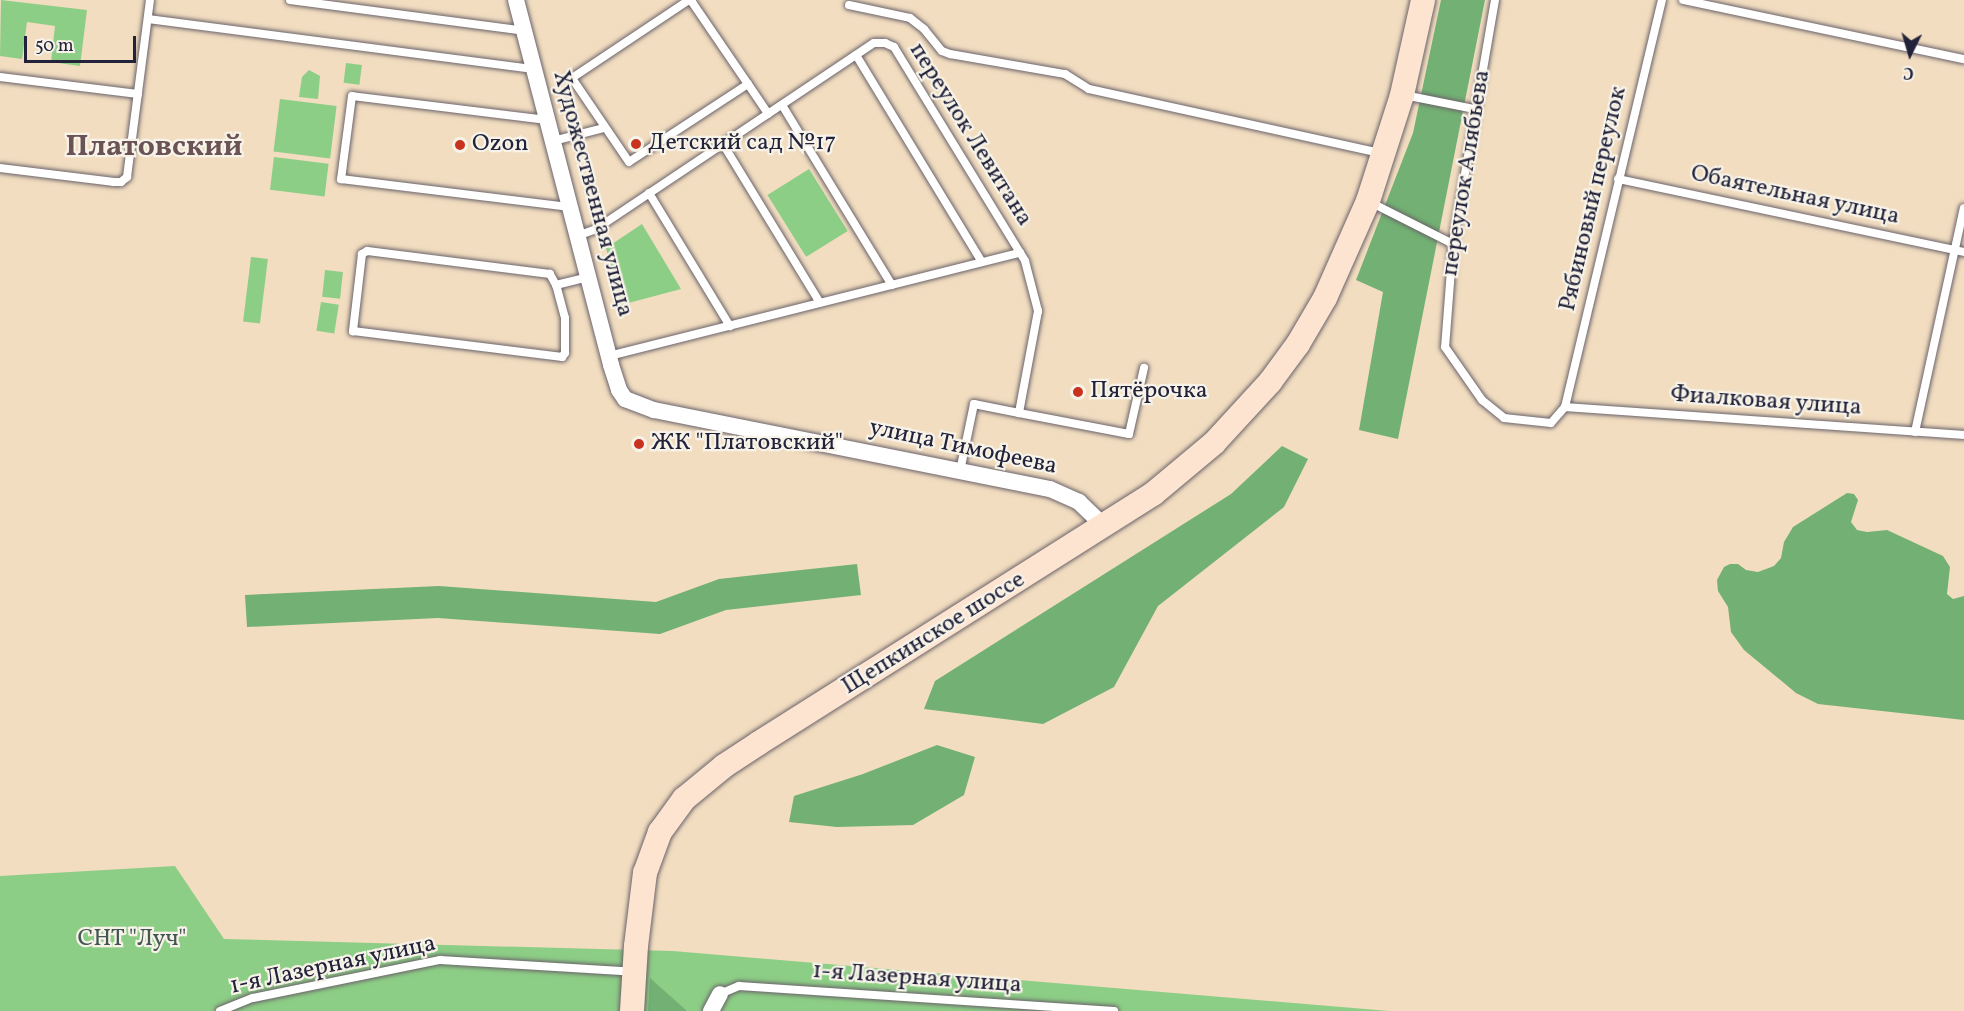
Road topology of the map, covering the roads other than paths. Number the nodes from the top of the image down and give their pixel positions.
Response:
1 (150, 0) edge
2 (290, 0) edge
3 (516, 0) edge
4 (1423, 0) edge
5 (1495, 0) edge
6 (1662, 0) edge
7 (1683, 0) edge
8 (849, 5) dead end
9 (148, 19) junction
10 (525, 32) junction
11 (856, 55) junction
12 (1964, 59) edge
13 (534, 69) junction
14 (0, 77) edge
15 (748, 84) junction
16 (138, 94) junction
17 (1402, 95) junction
18 (782, 105) junction
19 (1474, 109) junction
20 (768, 114) junction
21 (547, 120) junction
22 (604, 128) junction
23 (553, 141) junction
24 (723, 144) junction
25 (1384, 154) junction
26 (0, 168) edge
27 (1618, 179) junction
28 (649, 194) junction
29 (1368, 201) junction
30 (570, 207) junction
31 (1964, 208) edge
32 (577, 236) junction
33 (1453, 244) junction
34 (1959, 251) edge
35 (1020, 253) junction
36 (982, 262) junction
37 (588, 277) junction
38 (556, 285) junction
39 (891, 285) junction
40 (820, 303) junction
41 (730, 326) junction
42 (609, 356) junction
43 (1144, 368) dead end
44 (625, 399) joint
45 (1565, 407) junction
46 (1019, 413) junction
47 (1915, 432) junction
48 (1964, 435) edge
49 (960, 471) junction
50 (1105, 527) junction
51 (634, 973) junction
52 (720, 994) joint
53 (220, 1011) edge
54 (632, 1011) edge
55 (711, 1011) edge
56 (1114, 1011) edge

1 - 9 lane
2 - 10 lane
3 - 10 street, Художественная улица
4 - 17 main road
5 - 19 lane, переулок Алябьева
6 - 27 lane, Рябиновый переулок
7 - 12 lane
8 - 25 lane
9 - 13 lane
9 - 16 lane
10 - 13 street, Художественная улица
11 - 18 lane
11 - 35 lane, переулок Левитана
11 - 36 lane
13 - 21 street, Художественная улица
14 - 16 lane
15 - 20 lane
15 - 22 lane
15 - 22 lane
16 - 26 lane
17 - 19 lane
17 - 25 main road
18 - 20 lane
18 - 39 lane
19 - 33 lane, переулок Алябьева
20 - 24 lane
21 - 23 street, Художественная улица
21 - 30 lane
22 - 23 lane
23 - 30 street, Художественная улица
24 - 28 lane
24 - 40 lane
25 - 29 main road
27 - 34 lane, Обаятельная улица
27 - 45 lane, Рябиновый переулок
28 - 32 lane
28 - 41 lane
29 - 33 lane
29 - 50 main road, Щепкинское шоссе
30 - 32 street, Художественная улица
31 - 34 lane
32 - 37 street, Художественная улица
33 - 45 lane, переулок Алябьева
34 - 47 lane
35 - 36 lane
35 - 46 lane, переулок Левитана
36 - 39 lane
37 - 38 lane
37 - 42 street, Художественная улица
38 - 38 lane
39 - 40 lane
40 - 41 lane
41 - 42 lane
42 - 44 street, Художественная улица
43 - 46 lane
44 - 49 street, улица Тимофеева
45 - 47 lane, Фиалковая улица
46 - 49 lane
47 - 48 lane, Фиалковая улица
49 - 50 street, улица Тимофеева
50 - 51 main road, Щепкинское шоссе
51 - 53 lane, 1-я Лазерная улица
51 - 54 main road, Щепкинское шоссе
52 - 55 street
52 - 56 lane, 1-я Лазерная улица

